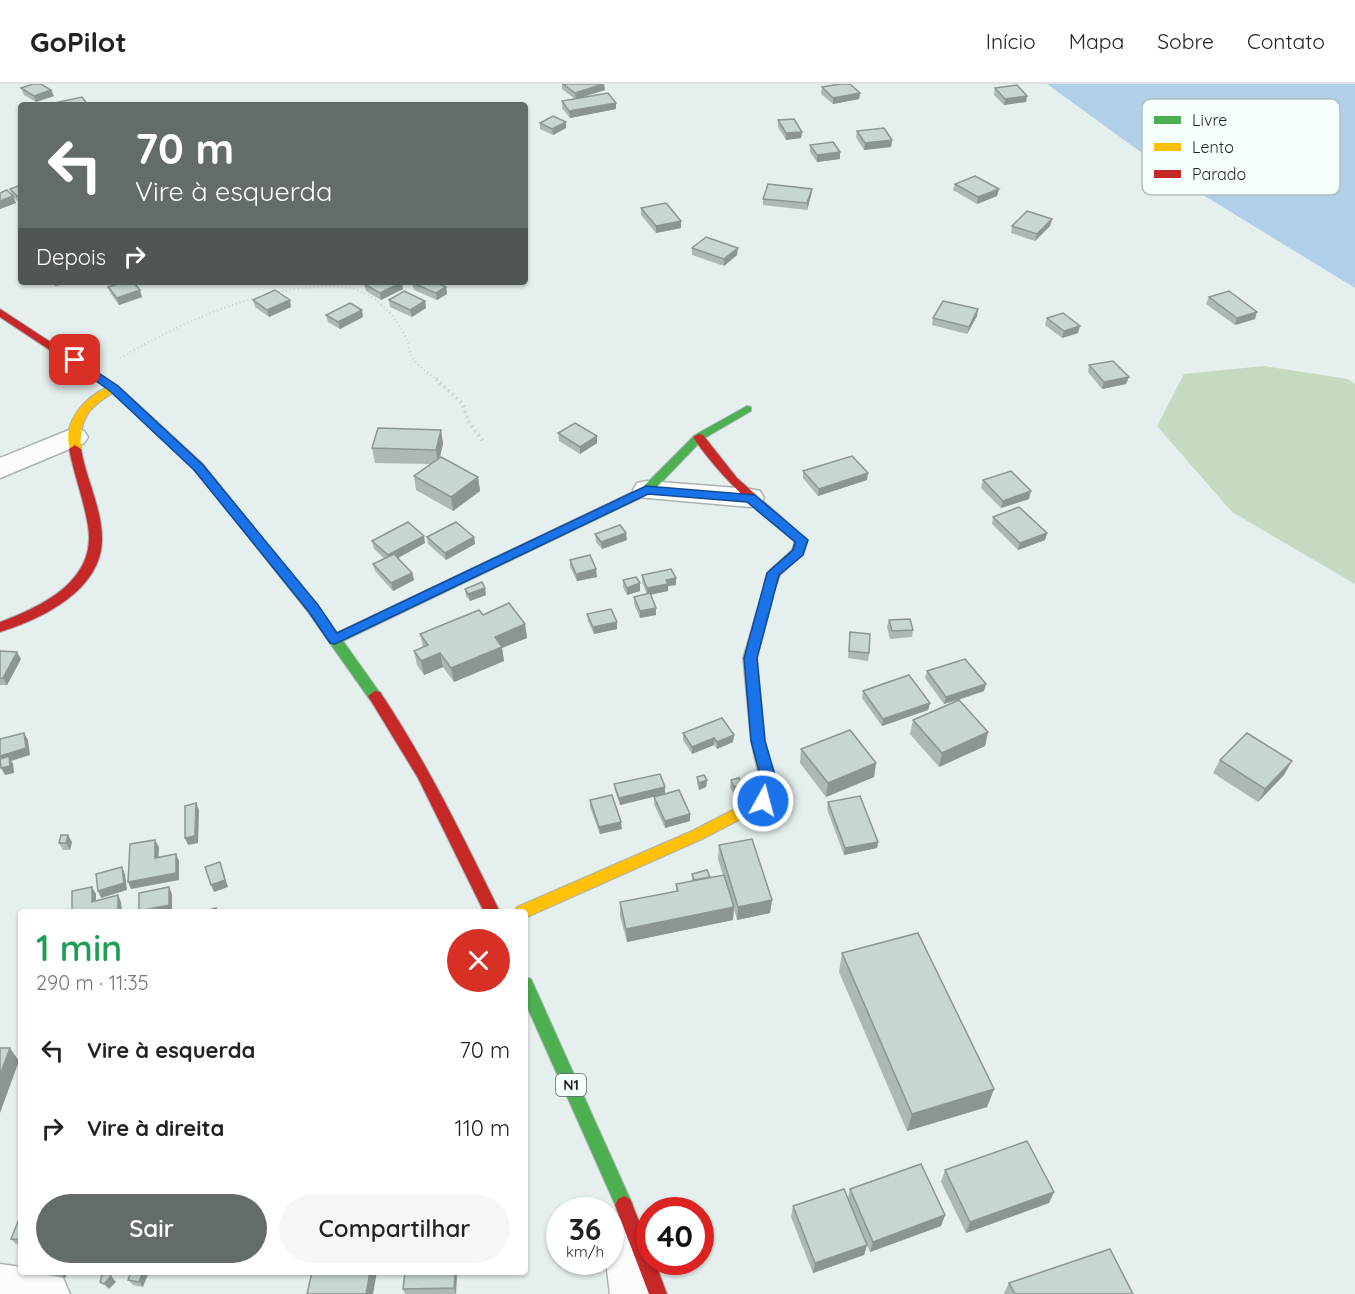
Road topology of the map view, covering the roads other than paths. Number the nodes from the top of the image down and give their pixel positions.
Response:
1 (0, 312) edge
2 (114, 388) junction
3 (747, 409) dead end
4 (74, 437) junction
5 (699, 437) junction
6 (0, 469) edge
7 (646, 490) junction
8 (750, 498) junction
9 (0, 627) edge
10 (335, 639) junction
11 (491, 909) edge
12 (528, 909) edge
13 (528, 991) edge
14 (617, 1187) junction
15 (0, 1287) edge
16 (47, 1294) edge
17 (633, 1294) edge
18 (658, 1294) edge

1 - 2 main road
2 - 4 main road
2 - 10 main road
3 - 5 main road
4 - 6 street
4 - 9 main road
5 - 7 main road
5 - 8 main road
7 - 8 street
7 - 10 main road
8 - 12 main road
10 - 11 main road
13 - 14 main road, N1
14 - 17 street
14 - 18 main road, N1
15 - 16 street

